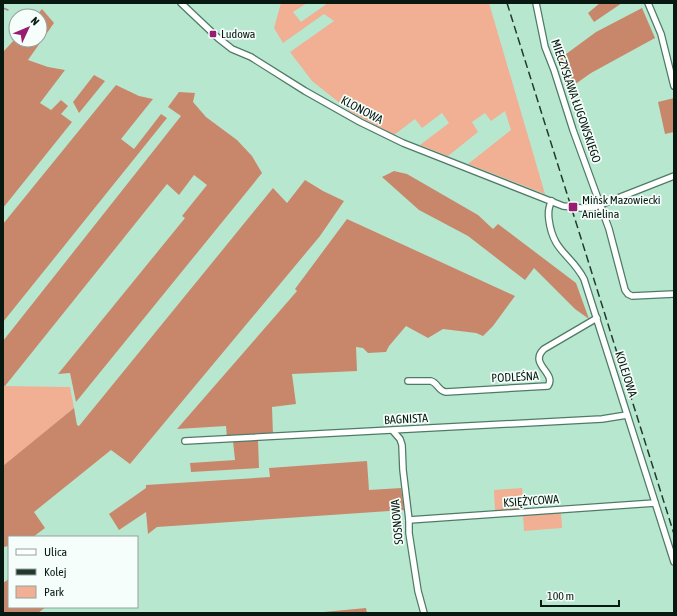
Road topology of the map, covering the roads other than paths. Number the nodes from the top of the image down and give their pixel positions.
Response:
1 (181, 3) edge
2 (536, 3) edge
3 (648, 3) edge
4 (674, 86) edge
5 (674, 176) edge
6 (552, 201) junction
7 (600, 205) junction
8 (673, 294) edge
9 (597, 318) junction
10 (408, 381) dead end
11 (627, 415) junction
12 (393, 431) junction
13 (186, 441) dead end
14 (655, 503) junction
15 (409, 520) junction
16 (674, 562) edge
17 (424, 613) edge

1 - 6 street, KLONOWA
2 - 7 street, MIECZYSŁAWA ŁUGOWSKIEGO
3 - 4 street
5 - 7 street, KLONOWA
6 - 7 street, KLONOWA
6 - 9 street, KOLEJOWA
7 - 8 street, MIECZYSŁAWA ŁUGOWSKIEGO
9 - 10 street, PODLEŚNA
9 - 11 street, KOLEJOWA
11 - 12 street, BAGNISTA
11 - 14 street, KOLEJOWA
12 - 13 street, BAGNISTA
12 - 15 street, SOSNOWA
14 - 15 street, KSIĘŻYCOWA
14 - 16 street, KOLEJOWA
15 - 17 street, SOSNOWA

